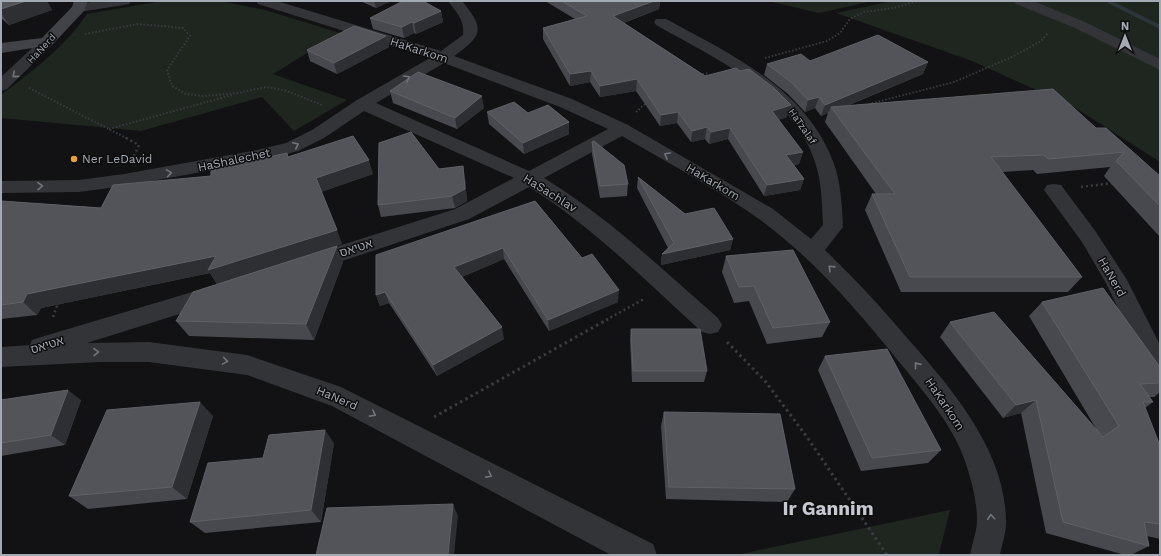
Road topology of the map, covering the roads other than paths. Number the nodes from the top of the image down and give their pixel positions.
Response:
1 (124, 1) edge
2 (263, 1) edge
3 (455, 1) edge
4 (1021, 1) edge
5 (80, 4) edge
6 (661, 22) dead end
7 (47, 42) junction
8 (1, 48) edge
9 (443, 58) junction
10 (1160, 65) edge
11 (1, 86) edge
12 (355, 109) junction
13 (622, 129) junction
14 (529, 178) junction
15 (1, 187) edge
16 (1054, 190) road end
17 (813, 251) junction
18 (296, 268) edge
19 (235, 288) edge
20 (710, 325) road end
21 (5, 357) edge
22 (1160, 370) edge
23 (642, 555) edge
24 (985, 555) edge

1 - 5 street
2 - 9 street, HaKarkom
3 - 9 street, HaShalechet
4 - 10 street
5 - 7 street, HaNerd
6 - 17 street, HaTzalaf
7 - 8 street
7 -> 11 street, HaNerd
12 -> 9 street, HaShalechet
9 - 13 street, HaKarkom
12 - 14 street, HaSachlav
15 -> 12 street, HaShalechet
13 - 14 street, אטיאס
17 -> 13 street, HaKarkom
14 - 18 street, אטיאס
14 - 20 street, HaSachlav
16 - 22 street, HaNerd
24 -> 17 street, HaKarkom
19 - 21 street, אטיאס
21 -> 23 street, HaNerd

